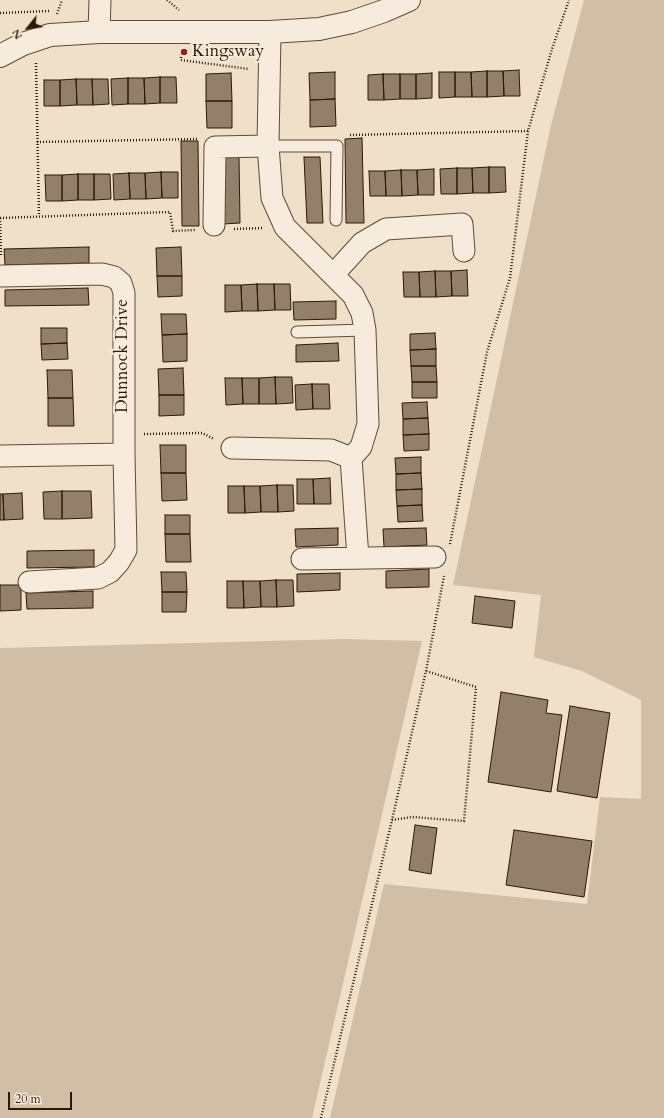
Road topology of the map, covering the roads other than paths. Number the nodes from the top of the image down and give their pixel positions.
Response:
1 (100, 0) edge
2 (409, 0) edge
3 (99, 32) junction
4 (270, 32) junction
5 (0, 56) edge
6 (268, 146) junction
7 (336, 220) dead end
8 (214, 228) road end
9 (464, 251) dead end
10 (333, 275) junction
11 (2, 276) road end
12 (365, 330) junction
13 (297, 332) dead end
14 (124, 444) junction
15 (232, 448) road end
16 (0, 456) edge
17 (351, 458) junction
18 (358, 558) junction
19 (444, 558) road end
20 (302, 559) dead end
21 (29, 582) dead end

1 - 3 street
2 - 4 street
3 - 4 street
3 - 5 street
4 - 6 street
6 - 7 lane
6 - 8 street
6 - 10 street
9 - 10 street
10 - 12 street
11 - 14 street, Dunnock Drive
12 - 13 lane
12 - 17 street
14 - 16 street
14 - 21 street, Dunnock Drive
15 - 17 street
17 - 18 street
18 - 19 street
18 - 20 street

